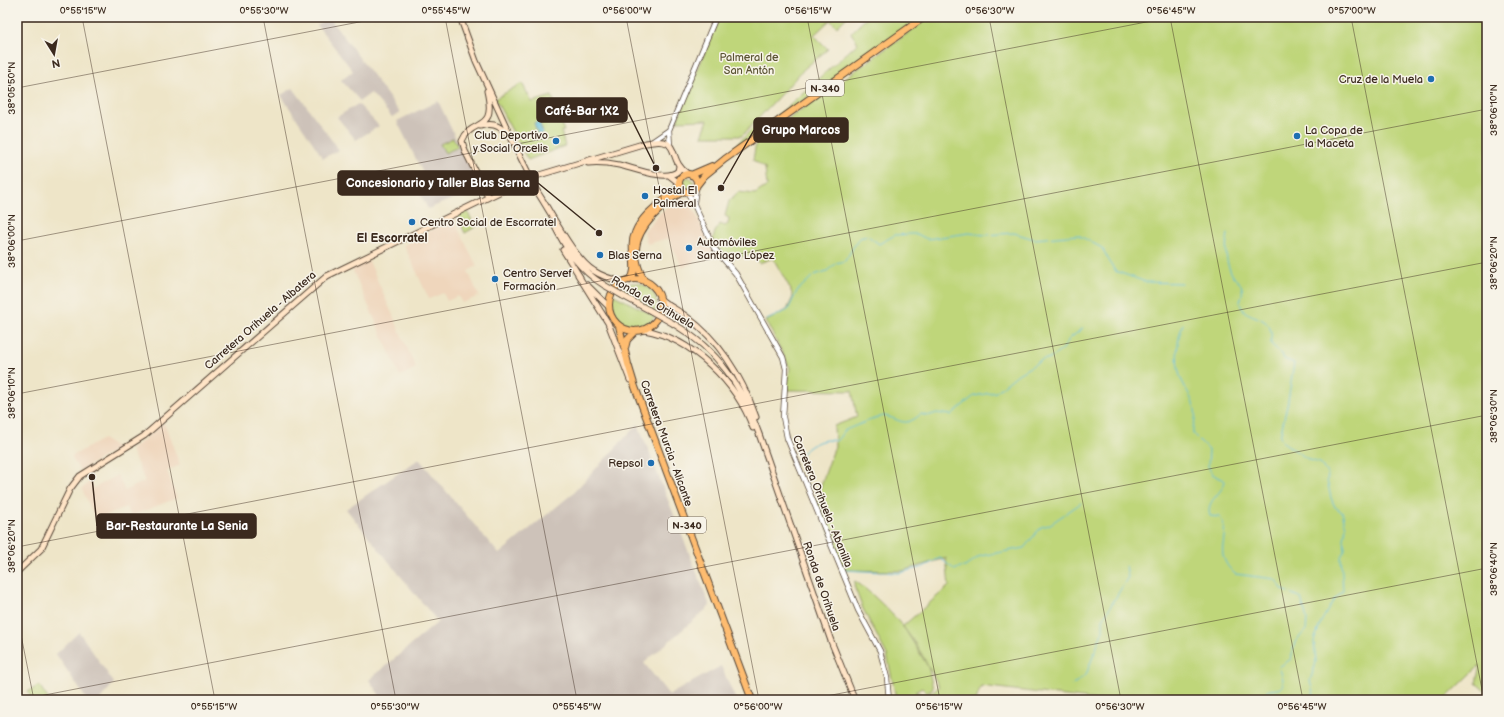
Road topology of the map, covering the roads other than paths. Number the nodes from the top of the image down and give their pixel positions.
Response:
1 (460, 17) edge
2 (716, 17) edge
3 (924, 17) edge
4 (484, 79) junction
5 (477, 127) junction
6 (669, 130) junction
7 (510, 136) junction
8 (653, 141) junction
9 (670, 146) junction
10 (618, 152) junction
11 (725, 159) junction
12 (579, 164) junction
13 (618, 165) junction
14 (679, 166) junction
15 (690, 175) junction
16 (670, 176) junction
17 (482, 185) junction
18 (696, 187) junction
19 (682, 188) junction
20 (499, 191) junction
21 (538, 193) junction
22 (488, 197) junction
23 (480, 201) junction
24 (694, 204) junction
25 (551, 220) junction
26 (578, 275) junction
27 (630, 280) junction
28 (623, 282) junction
29 (645, 282) junction
30 (659, 298) junction
31 (609, 307) junction
32 (618, 326) junction
33 (644, 330) junction
34 (636, 331) junction
35 (624, 349) junction
36 (635, 387) junction
37 (772, 473) junction
38 (787, 515) junction
39 (17, 572) edge
40 (752, 700) edge
41 (856, 700) edge
42 (889, 700) edge

1 - 4 main road, Ronda de Orihuela
2 - 6 street
3 - 11 highway, N-340
4 - 5 main road
4 - 7 main road, Ronda de Orihuela
5 - 7 main road
5 - 17 main road
6 - 8 street
6 - 9 street
7 - 21 main road, Ronda de Orihuela, bridge
8 - 9 main road
8 - 10 main road
9 - 14 main road
10 - 12 main road
10 - 13 main road
11 - 15 highway, N-340
11 - 18 highway, N-340
12 - 13 main road
12 - 20 main road, Carretera Orihuela - Albatera
13 - 16 main road
14 - 15 main road
14 - 16 main road
15 - 18 highway
15 - 19 highway, N-340
16 - 19 main road
17 - 20 main road
17 - 22 main road
17 - 23 main road
18 - 19 highway, N-340
18 - 24 street
19 - 24 street, Carretera Orihuela - Abanilla
19 - 27 highway, N-340
19 - 29 highway, N-340
20 - 22 main road, Carretera Orihuela - Albatera
21 - 25 main road, Ronda de Orihuela
21 - 28 main road
22 - 23 main road, Carretera Orihuela - Albatera
23 - 39 main road, Carretera Orihuela - Albatera
24 - 42 street, Carretera Orihuela - Abanilla
25 - 26 main road
25 - 37 main road, Ronda de Orihuela, bridge
26 - 31 main road
26 - 36 main road
27 - 28 highway
27 - 29 highway
28 - 31 highway
29 - 30 highway, N-340
30 - 33 highway
30 - 37 main road
31 - 32 highway, N-340
32 - 34 highway
32 - 35 highway, Carretera Murcia - Alicante / N-340
33 - 34 highway
33 - 38 main road
34 - 35 highway
35 - 36 highway, Carretera Murcia - Alicante / N-340
36 - 40 highway, Carretera Murcia - Alicante / N-340
37 - 38 main road, Ronda de Orihuela
38 - 41 main road, Ronda de Orihuela

